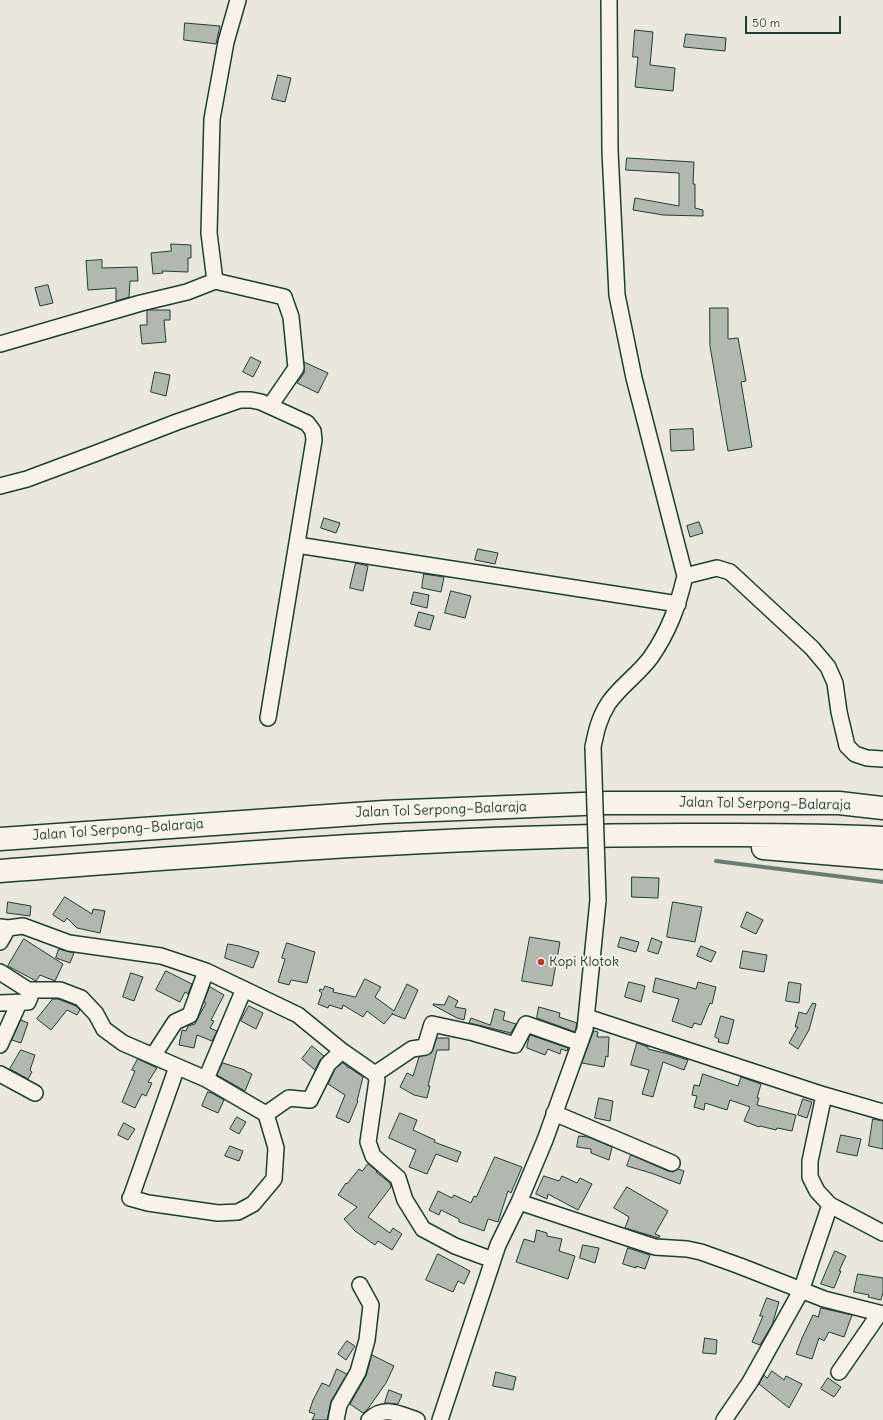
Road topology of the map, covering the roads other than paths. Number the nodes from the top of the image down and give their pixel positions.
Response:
1 (238, 0) edge
2 (609, 0) edge
3 (215, 281) junction
4 (0, 344) edge
5 (270, 406) junction
6 (0, 486) edge
7 (296, 545) junction
8 (685, 576) junction
9 (678, 604) junction
10 (268, 718) dead end
11 (883, 759) edge
12 (883, 808) edge
13 (607, 835) junction
14 (883, 838) edge
15 (0, 839) edge
16 (883, 858) edge
17 (0, 871) edge
18 (4, 928) edge
19 (0, 942) edge
20 (206, 971) junction
21 (0, 972) edge
22 (244, 989) junction
23 (28, 990) junction
24 (0, 1003) edge
25 (19, 1003) junction
26 (587, 1017) junction
27 (580, 1043) junction
28 (0, 1044) edge
29 (342, 1051) junction
30 (153, 1056) junction
31 (176, 1067) junction
32 (0, 1074) edge
33 (375, 1074) junction
34 (206, 1079) junction
35 (35, 1093) dead end
36 (824, 1095) junction
37 (883, 1112) edge
38 (554, 1113) junction
39 (266, 1114) junction
40 (672, 1163) dead end
41 (520, 1202) junction
42 (830, 1204) junction
43 (883, 1233) edge
44 (493, 1260) junction
45 (360, 1286) dead end
46 (801, 1291) junction
47 (881, 1314) edge
48 (839, 1372) dead end
49 (336, 1420) edge
50 (369, 1420) edge
51 (417, 1420) edge
52 (440, 1420) edge
53 (724, 1420) edge

1 - 3 street
2 - 8 street
3 - 4 street
3 - 5 street
5 - 6 street
5 - 7 street
7 - 9 street
7 - 10 street
8 - 9 street
8 - 11 street
9 - 26 street, bridge
12 - 15 highway, Jalan Tol Serpong–Balaraja
13 - 14 highway
13 - 16 highway
13 - 17 highway
18 - 19 street
18 - 20 street
20 - 22 street
20 - 30 street
21 - 23 street
22 - 29 street
22 - 34 street
23 - 25 street
23 - 30 street
24 - 25 street
25 - 28 street
26 - 27 street
26 - 36 street
27 - 33 street
27 - 38 street
29 - 33 street
29 - 39 street
30 - 31 street
31 - 34 street
31 - 39 street
32 - 35 street
33 - 44 street
34 - 39 street
36 - 37 street
36 - 42 street
38 - 40 street
38 - 41 street
41 - 44 street
41 - 46 street
42 - 43 street
42 - 46 street
44 - 52 street
45 - 49 street
46 - 47 street
46 - 53 street
47 - 48 street
50 - 51 street

